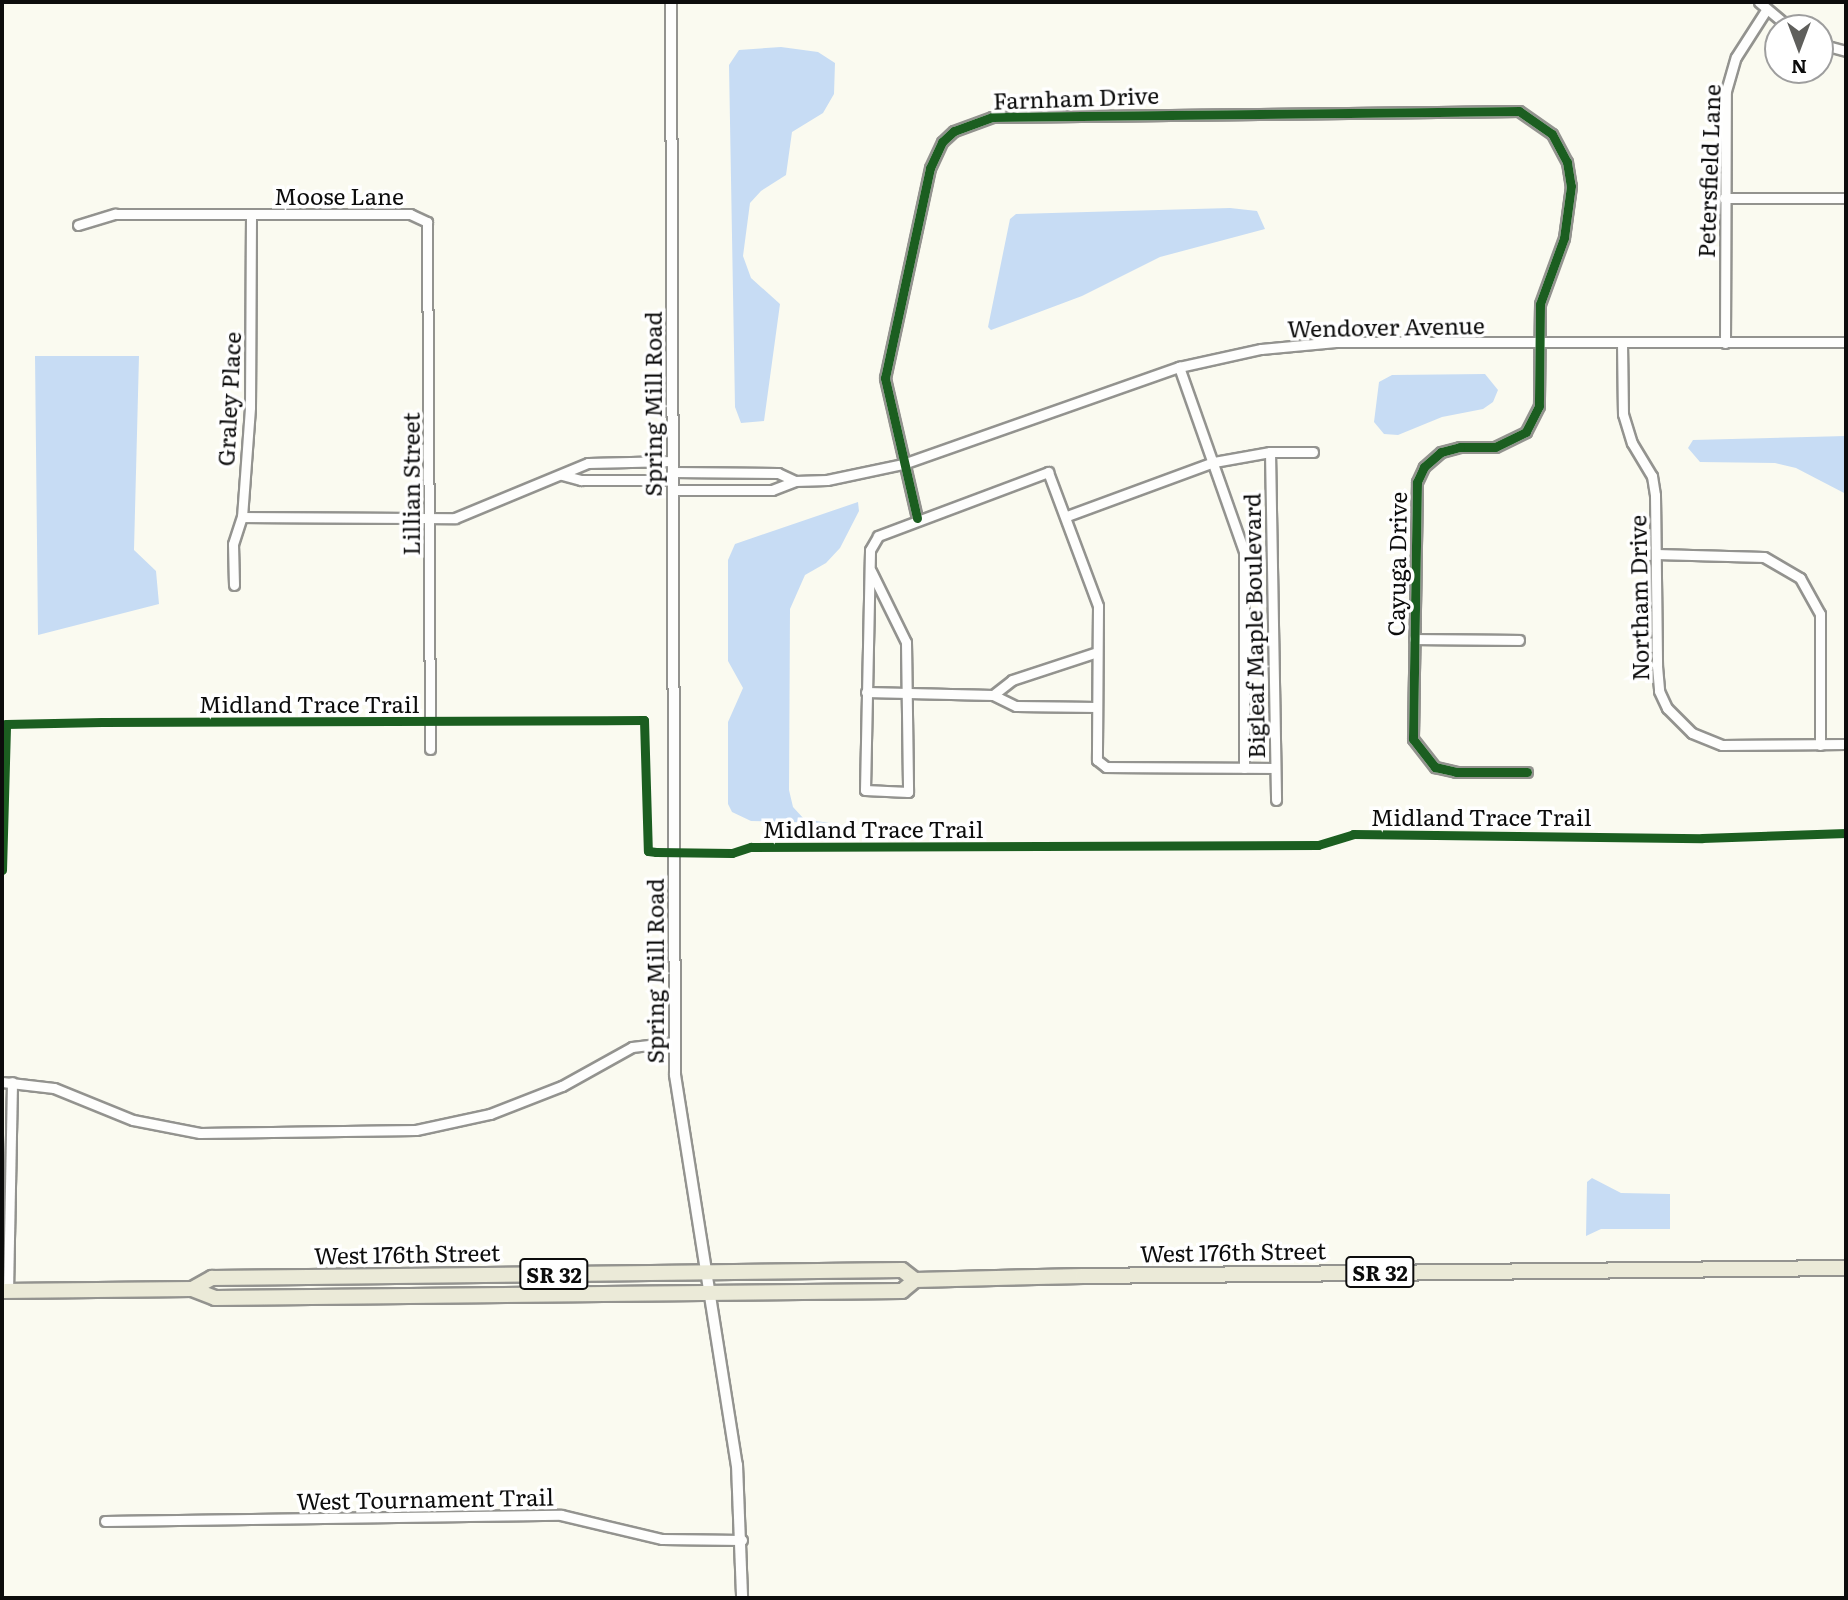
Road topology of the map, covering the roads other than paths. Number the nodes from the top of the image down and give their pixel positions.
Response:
1 (671, 2) edge
2 (1759, 2) edge
3 (1766, 10) junction
4 (1771, 14) edge
5 (1546, 126) joint
6 (1724, 198) junction
7 (1846, 198) edge
8 (251, 214) junction
9 (425, 219) joint
10 (78, 225) dead end
11 (1846, 342) edge
12 (1622, 343) junction
13 (1725, 343) junction
14 (1539, 344) junction
15 (1180, 367) junction
16 (1270, 452) junction
17 (1313, 452) dead end
18 (1214, 462) junction
19 (903, 464) junction
20 (562, 475) junction
21 (673, 476) junction
22 (795, 481) junction
23 (1067, 516) junction
24 (242, 517) junction
25 (917, 518) junction
26 (429, 521) junction
27 (1656, 554) junction
28 (871, 571) junction
29 (234, 585) dead end
30 (1414, 639) junction
31 (1519, 640) dead end
32 (1097, 652) junction
33 (866, 692) junction
34 (906, 693) junction
35 (993, 695) junction
36 (1097, 707) junction
37 (1846, 744) edge
38 (1820, 745) junction
39 (430, 749) dead end
40 (1244, 768) junction
41 (1275, 768) junction
42 (1528, 772) dead end
43 (1276, 800) dead end
44 (674, 1042) junction
45 (2, 1082) edge
46 (12, 1082) junction
47 (1846, 1268) edge
48 (706, 1273) junction
49 (915, 1280) junction
50 (192, 1289) junction
51 (5, 1291) edge
52 (709, 1293) junction
53 (105, 1521) dead end
54 (741, 1540) junction
55 (742, 1598) edge

1 - 21 street, Spring Mill Road
2 - 3 street
3 - 4 street
3 - 6 street, Petersfield Lane
5 - 14 street, Cayuga Drive
5 - 19 street, Farnham Drive
6 - 7 street
6 - 13 street, Petersfield Lane
8 - 9 street, Moose Lane
8 - 10 street, Moose Lane
8 - 24 street, Graley Place
9 - 26 street, Lillian Street
11 - 13 street, Wendover Avenue
12 - 13 street, Wendover Avenue
12 - 14 street, Wendover Avenue
12 - 27 street, Northam Drive
14 - 15 street, Wendover Avenue
14 - 30 street, Cayuga Drive
15 - 18 street, Bigleaf Maple Boulevard
15 - 19 street, Wendover Avenue
16 - 17 street
16 - 18 street
16 - 41 street, Bigleaf Maple Boulevard
18 - 23 street
18 - 40 street, Bigleaf Maple Boulevard
19 - 22 street, Wendover Avenue
19 - 25 street
20 - 21 street
20 - 21 street
20 - 26 street
21 - 22 street, Wendover Avenue
21 - 22 street
21 - 44 street, Spring Mill Road
23 - 25 street
23 - 32 street
24 - 26 street
24 - 29 street, Graley Place
25 - 28 street
26 - 39 street, Lillian Street
27 - 38 street, Northam Drive
27 - 38 street
28 - 33 street
28 - 34 street
30 - 31 street
30 - 42 street, Cayuga Drive
32 - 35 street
32 - 36 street
33 - 34 street
33 - 34 street
34 - 35 street
35 - 36 street
36 - 40 street
37 - 38 street, Northam Drive
40 - 41 street
41 - 43 street, Bigleaf Maple Boulevard
44 - 46 street
44 - 48 street, Spring Mill Road
45 - 46 street
46 - 51 street
47 - 49 main road, West 176th Street / SR 32
48 - 49 main road, West 176th Street / SR 32
48 - 50 main road, West 176th Street / SR 32
48 - 52 street, Spring Mill Road
49 - 52 main road, West 176th Street / SR 32
50 - 51 main road, West 176th Street / SR 32
50 - 52 main road, West 176th Street / SR 32
52 - 54 street, Spring Mill Road
53 - 54 street, West Tournament Trail
54 - 55 street, Spring Mill Road

